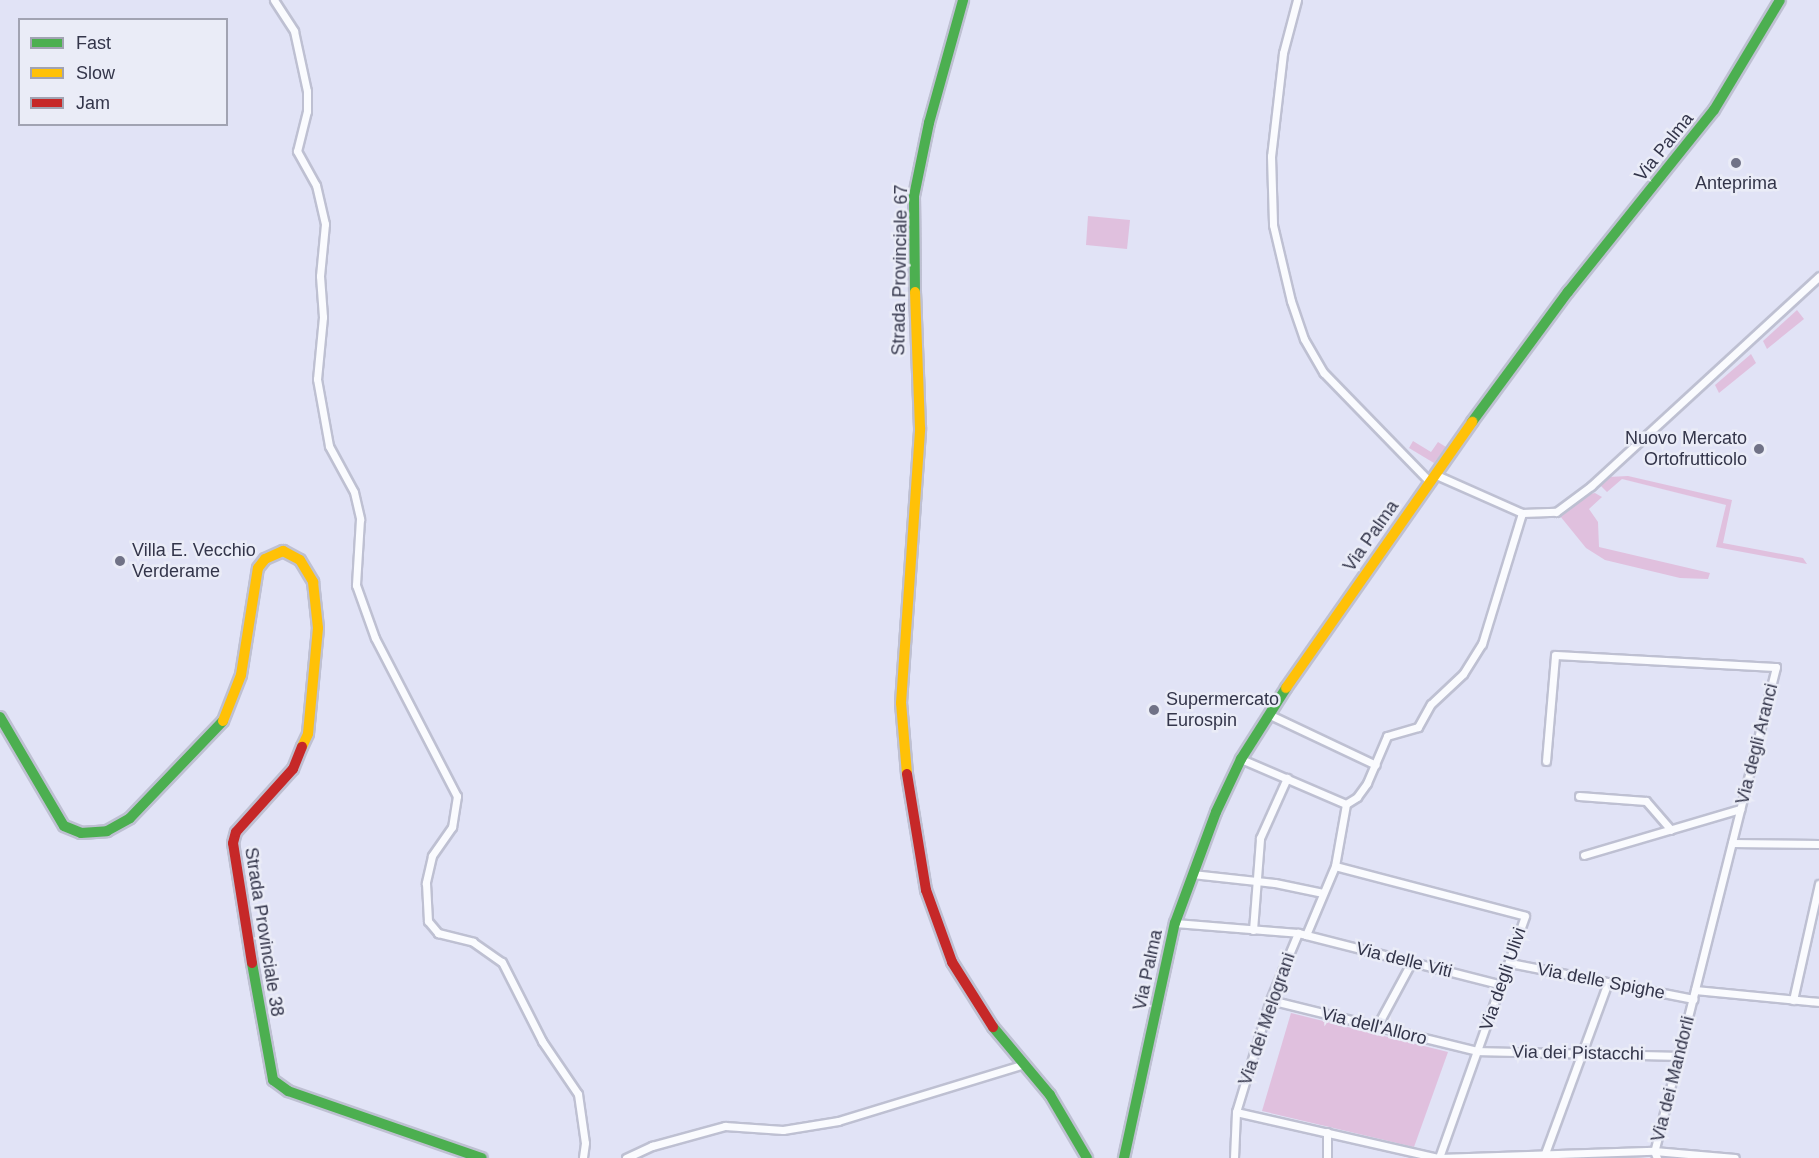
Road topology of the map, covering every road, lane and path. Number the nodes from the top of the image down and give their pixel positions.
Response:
1 (274, 0) edge
2 (963, 0) edge
3 (1297, 0) edge
4 (1780, 0) edge
5 (1819, 276) edge
6 (1432, 477) junction
7 (1522, 513) junction
8 (1268, 714) junction
9 (0, 717) edge
10 (1241, 759) junction
11 (1546, 761) dead end
12 (1376, 765) junction
13 (1287, 778) junction
14 (1579, 796) dead end
15 (1346, 804) junction
16 (1740, 809) junction
17 (1671, 830) junction
18 (1732, 843) junction
19 (1819, 844) edge
20 (1584, 855) dead end
21 (1335, 866) junction
22 (1192, 874) junction
23 (1256, 881) junction
24 (1819, 884) edge
25 (1323, 893) junction
26 (1175, 923) junction
27 (1253, 930) junction
28 (1298, 933) junction
29 (1306, 935) junction
30 (1411, 963) junction
31 (1510, 963) junction
32 (1608, 982) junction
33 (1502, 985) junction
34 (1695, 990) junction
35 (1693, 999) junction
36 (1270, 1000) junction
37 (1793, 1000) junction
38 (1819, 1002) edge
39 (1377, 1026) junction
40 (1479, 1051) junction
41 (1581, 1054) junction
42 (1678, 1056) junction
43 (1024, 1064) junction
44 (1236, 1112) junction
45 (1327, 1132) junction
46 (1656, 1154) edge
47 (1085, 1156) edge
48 (1544, 1156) edge
49 (482, 1158) edge
50 (583, 1158) edge
51 (626, 1158) edge
52 (1124, 1158) edge
53 (1234, 1158) edge
54 (1327, 1158) edge
55 (1439, 1158) edge
56 (1735, 1158) edge

1 - 50 street
2 - 43 street, Strada Provinciale 67
3 - 6 street
4 - 6 street, Via Palma
5 - 7 street
6 - 7 street
6 - 8 street, Via Palma
7 - 12 street
8 - 10 street, Via Palma
8 - 12 street
9 - 49 street, Strada Provinciale 38
10 - 13 street
10 - 22 street, Via Palma
11 - 16 street, Via degli Aranci
12 - 15 street
13 - 15 street
13 - 23 street
14 - 17 street
15 - 21 street, Via dei Melograni
16 - 17 street
16 - 18 street, Via degli Aranci
17 - 20 street
18 - 19 street
18 - 34 street, Via degli Aranci
21 - 25 street, Via dei Melograni
21 - 31 street, Via degli Ulivi
22 - 23 street
22 - 26 street, Via Palma
23 - 25 street
23 - 27 street
24 - 37 street
25 - 29 street, Via dei Melograni
26 - 27 street
26 - 52 street, Via Palma
27 - 28 street
28 - 29 street, Via dei Melograni
28 - 36 street, Via dei Melograni
29 - 30 street, Via delle Viti
30 - 33 street, Via delle Viti
30 - 39 street
31 - 32 street, Via delle Spighe
31 - 33 street, Via degli Ulivi
32 - 35 street, Via delle Spighe
32 - 41 street
33 - 40 street, Via degli Ulivi
34 - 35 street, Via degli Aranci
34 - 37 street
35 - 42 street, Via dei Mandorli
36 - 39 street, Via dell'Alloro
36 - 44 street, Via dei Melograni
37 - 38 street
39 - 40 street, Via dell'Alloro
40 - 41 street, Via dei Pistacchi
40 - 55 street, Via degli Ulivi
41 - 42 street, Via dei Pistacchi
41 - 48 street
42 - 46 street, Via dei Mandorli
43 - 47 street, Strada Provinciale 67
43 - 51 street
44 - 45 street
44 - 53 street, Via dei Melograni
45 - 54 street
45 - 55 street
46 - 48 street
46 - 56 street
48 - 55 street

